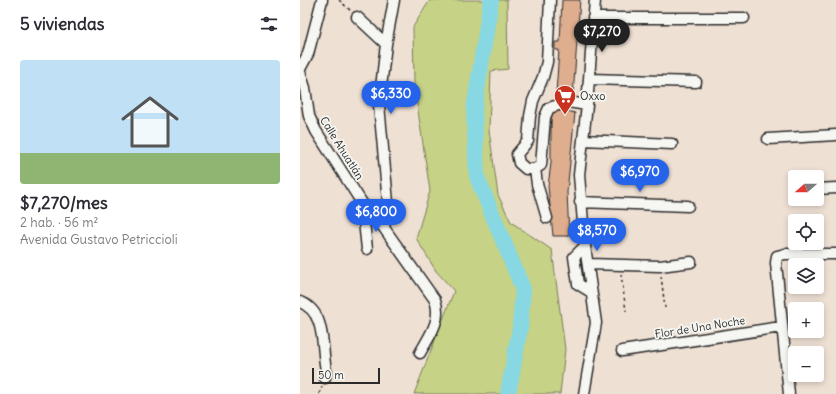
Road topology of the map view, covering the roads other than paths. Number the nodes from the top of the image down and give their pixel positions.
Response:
1 (322, 0) edge
2 (394, 0) edge
3 (550, 0) edge
4 (595, 0) edge
5 (357, 17) road end
6 (593, 18) junction
7 (744, 18) dead end
8 (386, 44) junction
9 (300, 69) edge
10 (300, 72) edge
11 (589, 79) junction
12 (696, 82) dead end
13 (587, 105) junction
14 (304, 115) edge
15 (836, 135) edge
16 (768, 139) dead end
17 (583, 140) junction
18 (672, 144) dead end
19 (535, 169) junction
20 (836, 188) edge
21 (824, 189) edge
22 (580, 202) junction
23 (362, 203) junction
24 (688, 206) dead end
25 (547, 218) dead end
26 (384, 228) junction
27 (585, 246) junction
28 (367, 249) dead end
29 (836, 254) edge
30 (691, 262) dead end
31 (588, 264) junction
32 (591, 292) junction
33 (300, 302) edge
34 (781, 327) junction
35 (622, 351) dead end
36 (420, 353) dead end
37 (325, 378) dead end
38 (584, 394) edge
39 (789, 394) edge

1 - 9 street
2 - 8 street
3 - 19 street
4 - 6 street
5 - 8 street
6 - 7 street
6 - 11 street
8 - 26 street
10 - 14 street, Calle Ahuatlán
11 - 12 street
11 - 13 street
13 - 17 street
13 - 19 street
14 - 23 street, Calle Ahuatlán
15 - 16 street
17 - 18 street
17 - 22 street
19 - 25 street
20 - 21 street
22 - 24 street
22 - 27 street
23 - 26 street, Calle Ahuatlán
23 - 28 street
26 - 36 street, Calle Ahuatlán
27 - 31 street
27 - 32 street
29 - 34 street
30 - 31 street
31 - 32 street
32 - 38 street
33 - 37 street
34 - 35 street, Flor de Una Noche
34 - 39 street

